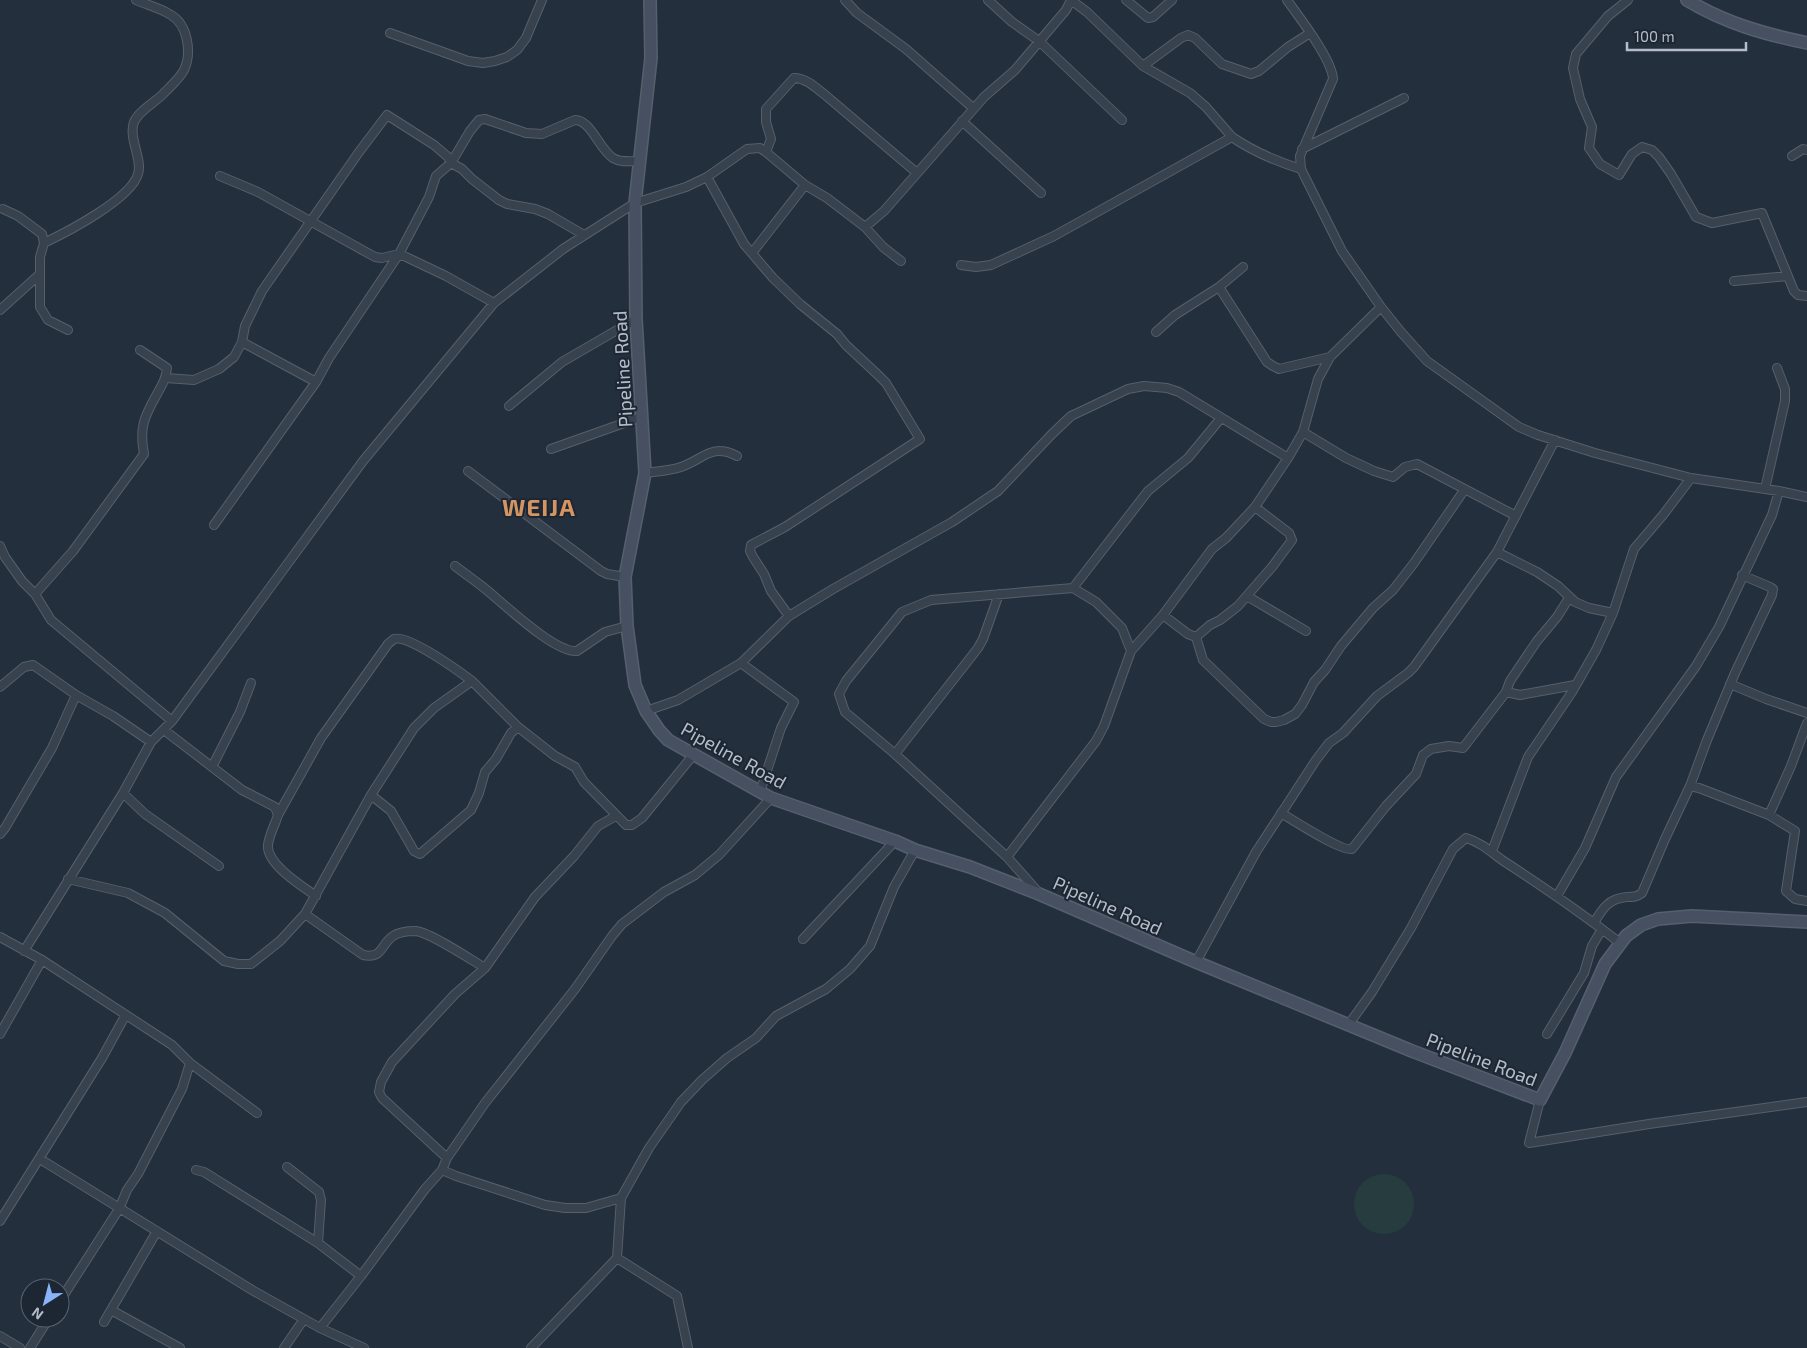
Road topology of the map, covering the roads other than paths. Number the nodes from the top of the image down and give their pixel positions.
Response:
1 (136, 0) edge
2 (542, 0) edge
3 (650, 0) edge
4 (845, 0) edge
5 (988, 0) edge
6 (1071, 0) edge
7 (1126, 0) edge
8 (1172, 0) edge
9 (1287, 0) edge
10 (1628, 0) edge
11 (1687, 0) edge
12 (390, 33) dead end
13 (1310, 33) junction
14 (1039, 41) junction
15 (1807, 43) edge
16 (1143, 66) junction
17 (1404, 98) dead end
18 (973, 108) junction
19 (1122, 120) dead end
20 (962, 121) junction
21 (1232, 137) junction
22 (1302, 149) junction
23 (1807, 150) edge
24 (766, 152) junction
25 (1792, 156) dead end
26 (640, 161) junction
27 (451, 163) junction
28 (1301, 169) junction
29 (917, 173) junction
30 (220, 176) dead end
31 (707, 177) junction
32 (805, 185) junction
33 (1041, 193) dead end
34 (635, 203) junction
35 (3, 209) dead end
36 (310, 222) junction
37 (865, 227) junction
38 (584, 235) junction
39 (44, 243) junction
40 (752, 252) junction
41 (399, 254) junction
42 (900, 261) dead end
43 (961, 265) dead end
44 (1243, 267) dead end
45 (40, 274) junction
46 (1788, 276) junction
47 (1734, 281) dead end
48 (1219, 287) junction
49 (1807, 296) edge
50 (494, 303) junction
51 (1381, 307) junction
52 (0, 310) edge
53 (636, 319) junction
54 (68, 330) dead end
55 (1156, 332) dead end
56 (242, 342) junction
57 (140, 350) dead end
58 (1330, 357) junction
59 (1778, 368) dead end
60 (166, 378) junction
61 (316, 382) junction
62 (509, 406) dead end
63 (641, 417) junction
64 (1221, 418) junction
65 (1303, 432) junction
66 (1555, 440) junction
67 (552, 449) dead end
68 (737, 456) dead end
69 (1288, 458) junction
70 (468, 470) dead end
71 (645, 473) junction
72 (1691, 478) junction
73 (1465, 489) junction
74 (1765, 489) junction
75 (1779, 491) junction
76 (1807, 498) edge
77 (1256, 507) junction
78 (1516, 516) junction
79 (214, 525) dead end
80 (0, 546) edge
81 (1497, 552) junction
82 (455, 566) dead end
83 (1742, 575) junction
84 (625, 577) junction
85 (1073, 588) junction
86 (35, 594) junction
87 (999, 594) junction
88 (1247, 596) junction
89 (1569, 598) junction
90 (1613, 613) junction
91 (1163, 615) junction
92 (789, 616) junction
93 (626, 626) junction
94 (1306, 631) dead end
95 (1196, 636) junction
96 (1131, 651) junction
97 (741, 664) junction
98 (472, 681) junction
99 (251, 683) dead end
100 (1730, 684) junction
101 (1575, 685) junction
102 (0, 687) edge
103 (1506, 692) junction
104 (76, 696) junction
105 (646, 711) junction
106 (1807, 713) edge
107 (172, 721) junction
108 (1807, 723) edge
109 (518, 727) junction
110 (164, 730) junction
111 (151, 742) junction
112 (694, 754) junction
113 (895, 754) junction
114 (212, 767) junction
115 (1690, 786) junction
116 (760, 792) junction
117 (123, 793) junction
118 (372, 794) junction
119 (771, 798) junction
120 (1281, 814) junction
121 (278, 815) junction
122 (1769, 815) junction
123 (616, 816) junction
124 (0, 834) edge
125 (895, 841) junction
126 (914, 850) junction
127 (1492, 851) junction
128 (1007, 857) junction
129 (219, 866) dead end
130 (68, 880) junction
131 (1039, 894) junction
132 (316, 896) junction
133 (1557, 896) junction
134 (1807, 901) edge
135 (305, 914) junction
136 (1807, 922) edge
137 (1594, 923) junction
138 (1602, 929) junction
139 (0, 937) edge
140 (803, 939) dead end
141 (1620, 943) junction
142 (24, 950) junction
143 (42, 960) junction
144 (1196, 962) junction
145 (486, 968) junction
146 (125, 1016) junction
147 (1349, 1024) junction
148 (0, 1034) edge
149 (1546, 1034) dead end
150 (190, 1063) junction
151 (1540, 1100) junction
152 (1807, 1102) edge
153 (257, 1113) dead end
154 (447, 1158) junction
155 (40, 1159) junction
156 (287, 1167) dead end
157 (196, 1170) dead end
158 (442, 1170) junction
159 (621, 1198) junction
160 (119, 1209) junction
161 (0, 1221) edge
162 (157, 1231) junction
163 (318, 1243) junction
164 (617, 1258) junction
165 (361, 1276) junction
166 (70, 1285) edge
167 (112, 1310) junction
168 (304, 1319) junction
169 (104, 1322) dead end
170 (43, 1328) edge
171 (320, 1328) junction
172 (0, 1336) edge
173 (20, 1348) edge
174 (30, 1348) edge
175 (180, 1348) edge
176 (284, 1348) edge
177 (364, 1348) edge
178 (531, 1348) edge
179 (688, 1348) edge

1 - 39 street
2 - 12 street
3 - 26 street, Pipeline Road
4 - 18 street
5 - 14 street
6 - 14 street
6 - 16 street
7 - 8 street
9 - 13 street
10 - 46 street
11 - 15 street
13 - 16 street
13 - 22 street
14 - 18 street
14 - 19 street
16 - 21 street
17 - 22 street
18 - 20 street
20 - 29 street
20 - 33 street
21 - 28 street
21 - 43 street
22 - 28 street
23 - 25 street
24 - 29 street
24 - 31 street
24 - 32 street
26 - 27 street
26 - 34 street, Pipeline Road
27 - 36 street
27 - 38 street
27 - 41 street
28 - 51 street
29 - 37 street
30 - 36 street
31 - 34 street
31 - 40 street
32 - 37 street
32 - 40 street
34 - 38 street
34 - 53 street, Pipeline Road
35 - 39 street
36 - 41 street
36 - 56 street
37 - 42 street
38 - 50 street
39 - 45 street
40 - 92 street
41 - 50 street
41 - 61 street
44 - 48 street
45 - 52 street
45 - 54 street
46 - 47 street
46 - 49 street
48 - 55 street
48 - 58 street
50 - 107 street
51 - 58 street
51 - 66 street
53 - 62 street
53 - 63 street, Pipeline Road
56 - 60 street
56 - 61 street
57 - 60 street
58 - 65 street
59 - 74 street
60 - 86 street
61 - 79 street
63 - 67 street
63 - 71 street, Pipeline Road
64 - 69 street
64 - 85 street
64 - 92 street
65 - 69 street
65 - 73 street
66 - 72 street
66 - 78 street
68 - 71 street
69 - 77 street
70 - 84 street
71 - 84 street, Pipeline Road
72 - 74 street
72 - 90 street
73 - 78 street
73 - 95 street
74 - 75 street
75 - 76 street
75 - 83 street
77 - 88 street
77 - 91 street
78 - 81 street
80 - 86 street
81 - 89 street
81 - 120 street
82 - 93 street
83 - 100 street
83 - 133 street
84 - 93 street, Pipeline Road
85 - 87 street
85 - 96 street
86 - 107 street
87 - 113 street
87 - 113 street
88 - 94 street
88 - 95 street
89 - 90 street
89 - 103 street
90 - 101 street
91 - 95 street
91 - 96 street
92 - 97 street
93 - 105 street, Pipeline Road
96 - 128 street
97 - 105 street
97 - 116 street
98 - 109 street
98 - 118 street
98 - 121 street
99 - 114 street
100 - 106 street
100 - 115 street
101 - 103 street
101 - 127 street
102 - 104 street
103 - 120 street
104 - 111 street
104 - 124 street
105 - 112 street, Pipeline Road
107 - 110 street
108 - 122 street
109 - 118 street
109 - 123 street
110 - 111 street
110 - 114 street
111 - 117 street
112 - 116 street, Pipeline Road
112 - 123 street
113 - 128 street
114 - 121 street
115 - 122 street
115 - 137 street
116 - 119 street, Pipeline Road
117 - 129 street
117 - 130 street
118 - 132 street
119 - 125 street, Pipeline Road
119 - 154 street
120 - 144 street
121 - 132 street
122 - 134 street
123 - 145 street
125 - 126 street, Pipeline Road
125 - 140 street
126 - 131 street, Pipeline Road
126 - 159 street
127 - 133 street
127 - 147 street
128 - 131 street
130 - 135 street
130 - 142 street
131 - 144 street, Pipeline Road
132 - 135 street
133 - 137 street
135 - 145 street
136 - 141 street
137 - 138 street
138 - 141 street
138 - 149 street
139 - 142 street
141 - 151 street
142 - 143 street
143 - 146 street
143 - 148 street
144 - 147 street, Pipeline Road
145 - 154 street
146 - 150 street
146 - 155 street
147 - 151 street, Pipeline Road
150 - 153 street
150 - 160 street
151 - 152 street
154 - 158 street
155 - 160 street
155 - 161 street
156 - 163 street
157 - 163 street
158 - 159 street
158 - 165 street
159 - 164 street
160 - 162 street
160 - 166 street
162 - 167 street
162 - 168 street
163 - 165 street
164 - 178 street
164 - 179 street
165 - 171 street
167 - 169 street
167 - 175 street
168 - 171 street
168 - 176 street
170 - 174 street
171 - 177 street
172 - 173 street

